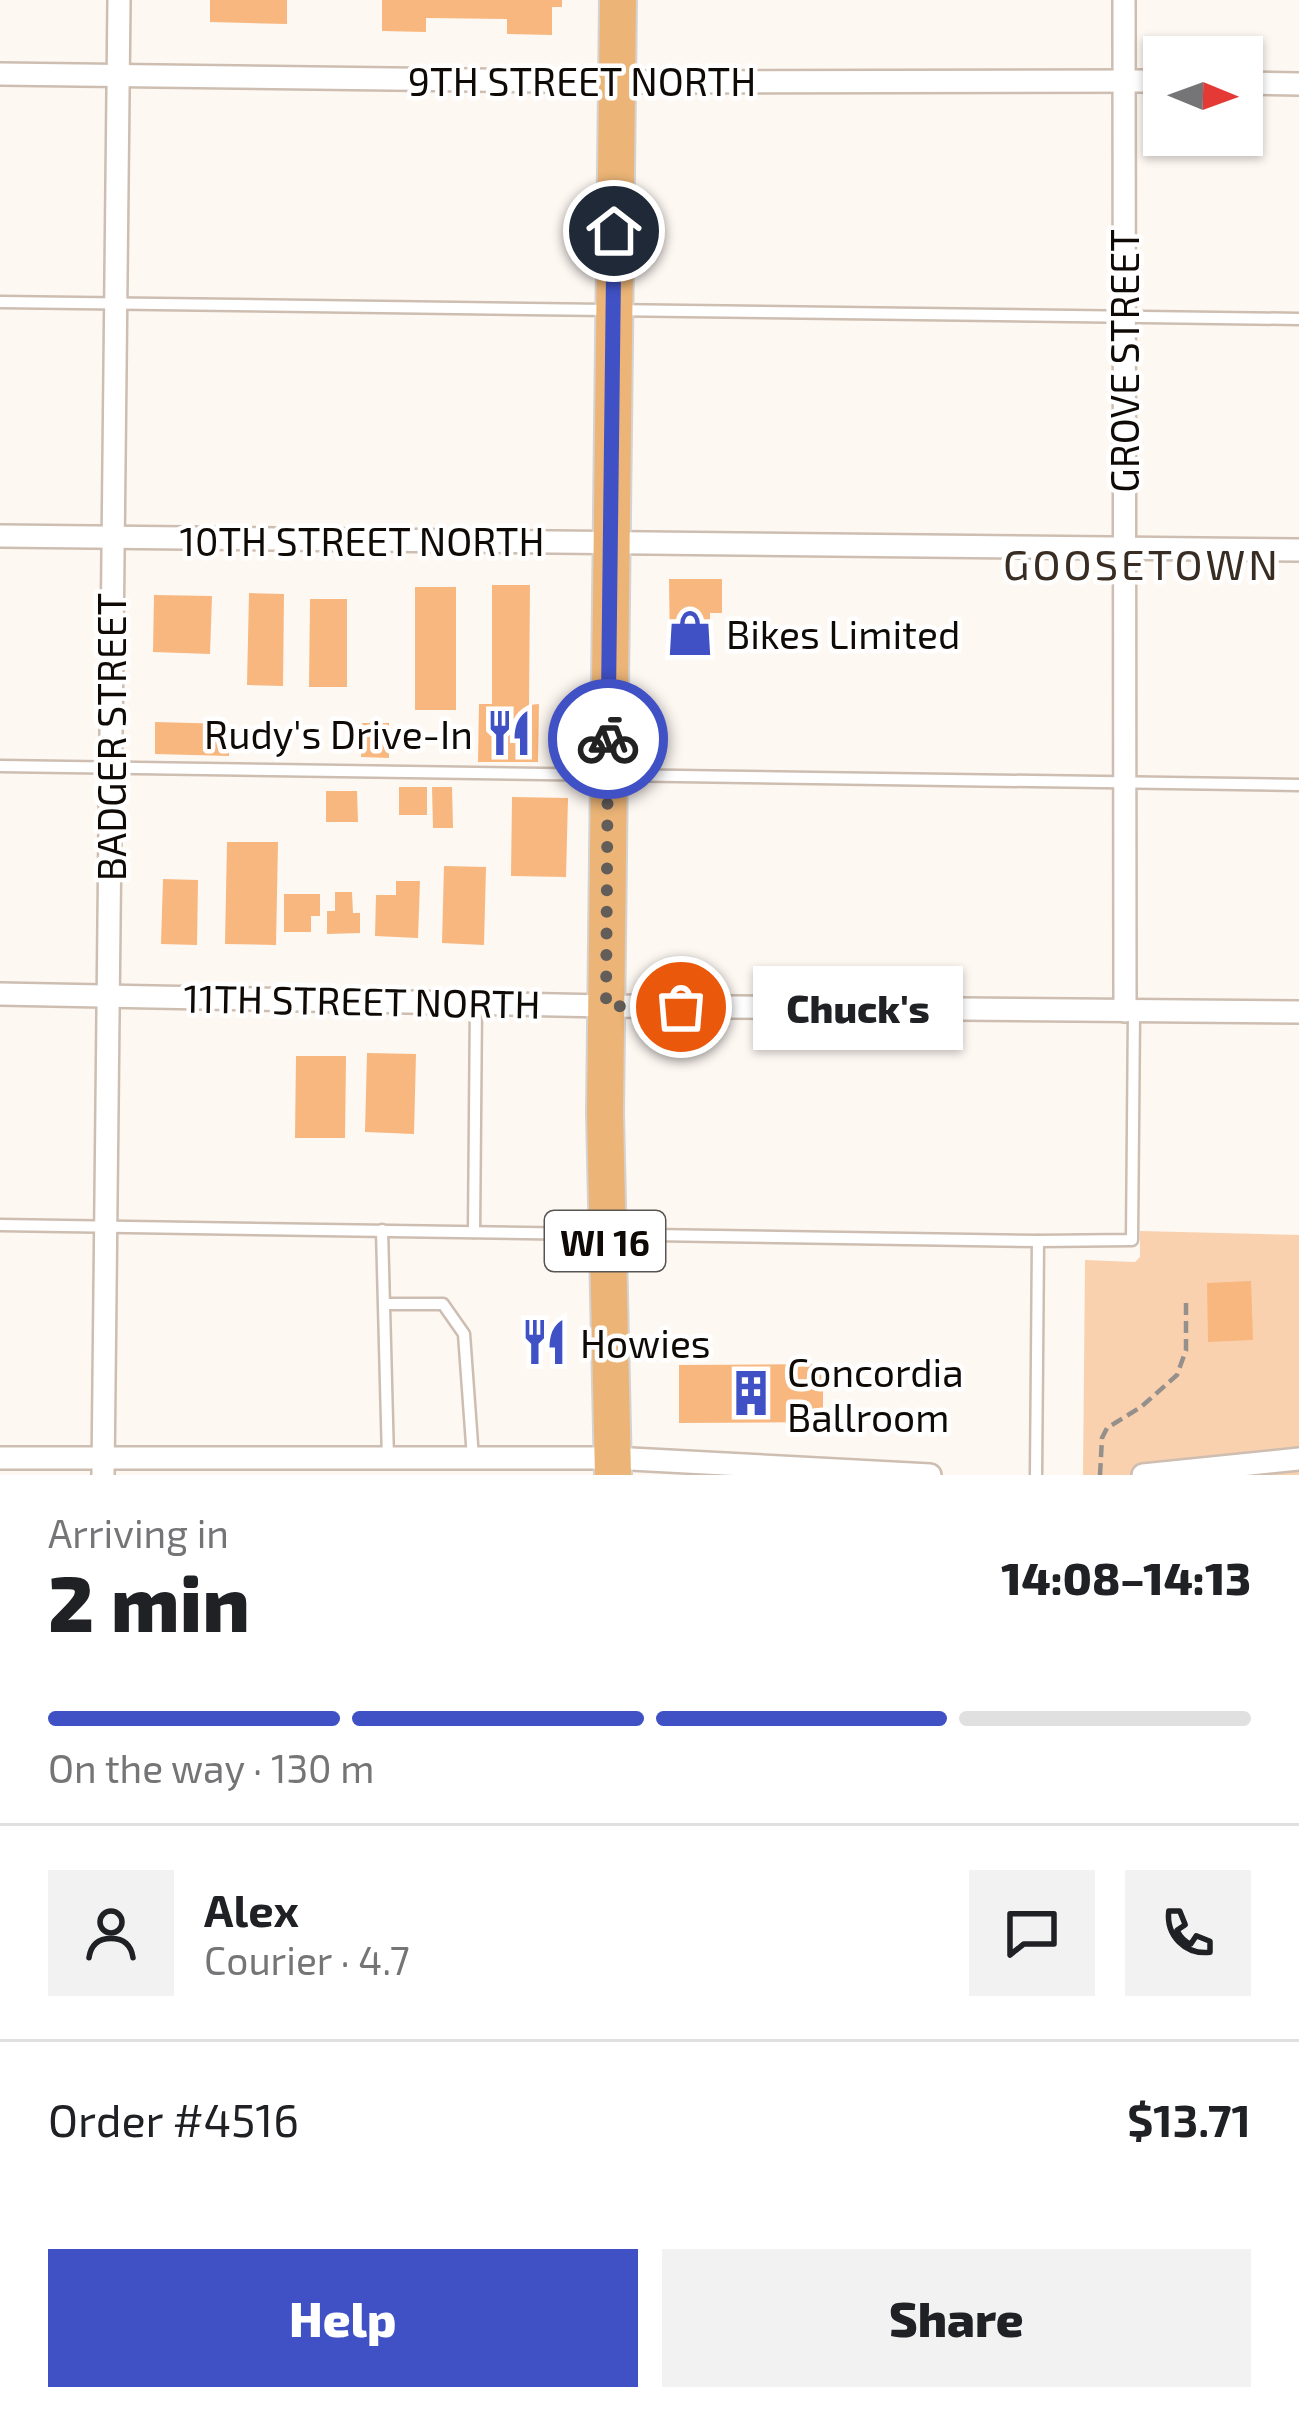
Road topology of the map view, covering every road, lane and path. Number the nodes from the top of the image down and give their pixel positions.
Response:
1 (119, 0) edge
2 (618, 0) edge
3 (1124, 0) edge
4 (0, 74) edge
5 (118, 77) junction
6 (1124, 80) junction
7 (1143, 80) edge
8 (616, 82) junction
9 (1263, 83) edge
10 (1299, 84) edge
11 (0, 302) edge
12 (114, 304) junction
13 (613, 310) junction
14 (1124, 318) junction
15 (1299, 319) edge
16 (0, 536) edge
17 (111, 539) junction
18 (609, 541) junction
19 (1123, 547) junction
20 (1299, 550) edge
21 (0, 766) edge
22 (110, 768) junction
23 (608, 773) junction
24 (1123, 783) junction
25 (1299, 784) edge
26 (108, 993) junction
27 (0, 994) edge
28 (476, 1003) junction
29 (606, 1006) junction
30 (1130, 1011) junction
31 (1299, 1012) edge
32 (0, 1225) edge
33 (105, 1226) junction
34 (382, 1230) junction
35 (475, 1232) junction
36 (605, 1234) junction
37 (1038, 1241) junction
38 (1186, 1301) dead end
39 (386, 1304) junction
40 (0, 1459) edge
41 (388, 1459) junction
42 (1299, 1459) edge
43 (458, 1464) edge
44 (612, 1466) edge
45 (263, 1467) edge
46 (103, 1468) edge
47 (930, 1475) edge
48 (1036, 1475) edge
49 (1100, 1475) edge
50 (1143, 1475) edge

1 - 5 street, BADGER STREET
2 - 8 main road, WI 16
3 - 6 street, GROVE STREET
4 - 5 street, 9TH STREET NORTH
5 - 8 street, 9TH STREET NORTH
5 - 12 street, BADGER STREET
6 - 7 street, 9TH STREET NORTH
6 - 8 street, 9TH STREET NORTH
6 - 14 street, GROVE STREET
8 - 13 main road, WI 16
9 - 10 street
11 - 12 lane
12 - 13 lane
12 - 17 street, BADGER STREET
13 - 14 lane
13 - 18 main road, WI 16
14 - 15 lane
14 - 19 street, GROVE STREET
16 - 17 street, 10TH STREET NORTH
17 - 18 street, 10TH STREET NORTH
17 - 22 street, BADGER STREET
18 - 19 street, 10TH STREET NORTH
18 - 23 main road, WI 16
19 - 20 street, 10TH STREET NORTH
19 - 24 street, GROVE STREET
21 - 22 lane
22 - 23 lane
22 - 26 street, BADGER STREET
23 - 24 lane
23 - 29 main road, WI 16
24 - 25 lane
24 - 30 street, GROVE STREET
26 - 27 street, 11TH STREET NORTH
26 - 28 street, 11TH STREET NORTH
26 - 33 street, BADGER STREET
28 - 29 street, 11TH STREET NORTH
28 - 35 lane
29 - 30 street, 11TH STREET NORTH
29 - 36 main road, WI 16
30 - 31 street, 11TH STREET NORTH
30 - 37 lane
32 - 33 lane
33 - 34 lane
33 - 46 street, BADGER STREET
34 - 35 lane
34 - 39 lane
35 - 36 lane
36 - 37 lane
36 - 44 main road, WI 16
37 - 48 lane
38 - 49 path
39 - 41 lane
39 - 43 lane
40 - 46 street
41 - 43 street
41 - 45 street
42 - 50 street
43 - 44 street
44 - 47 street
45 - 46 street

